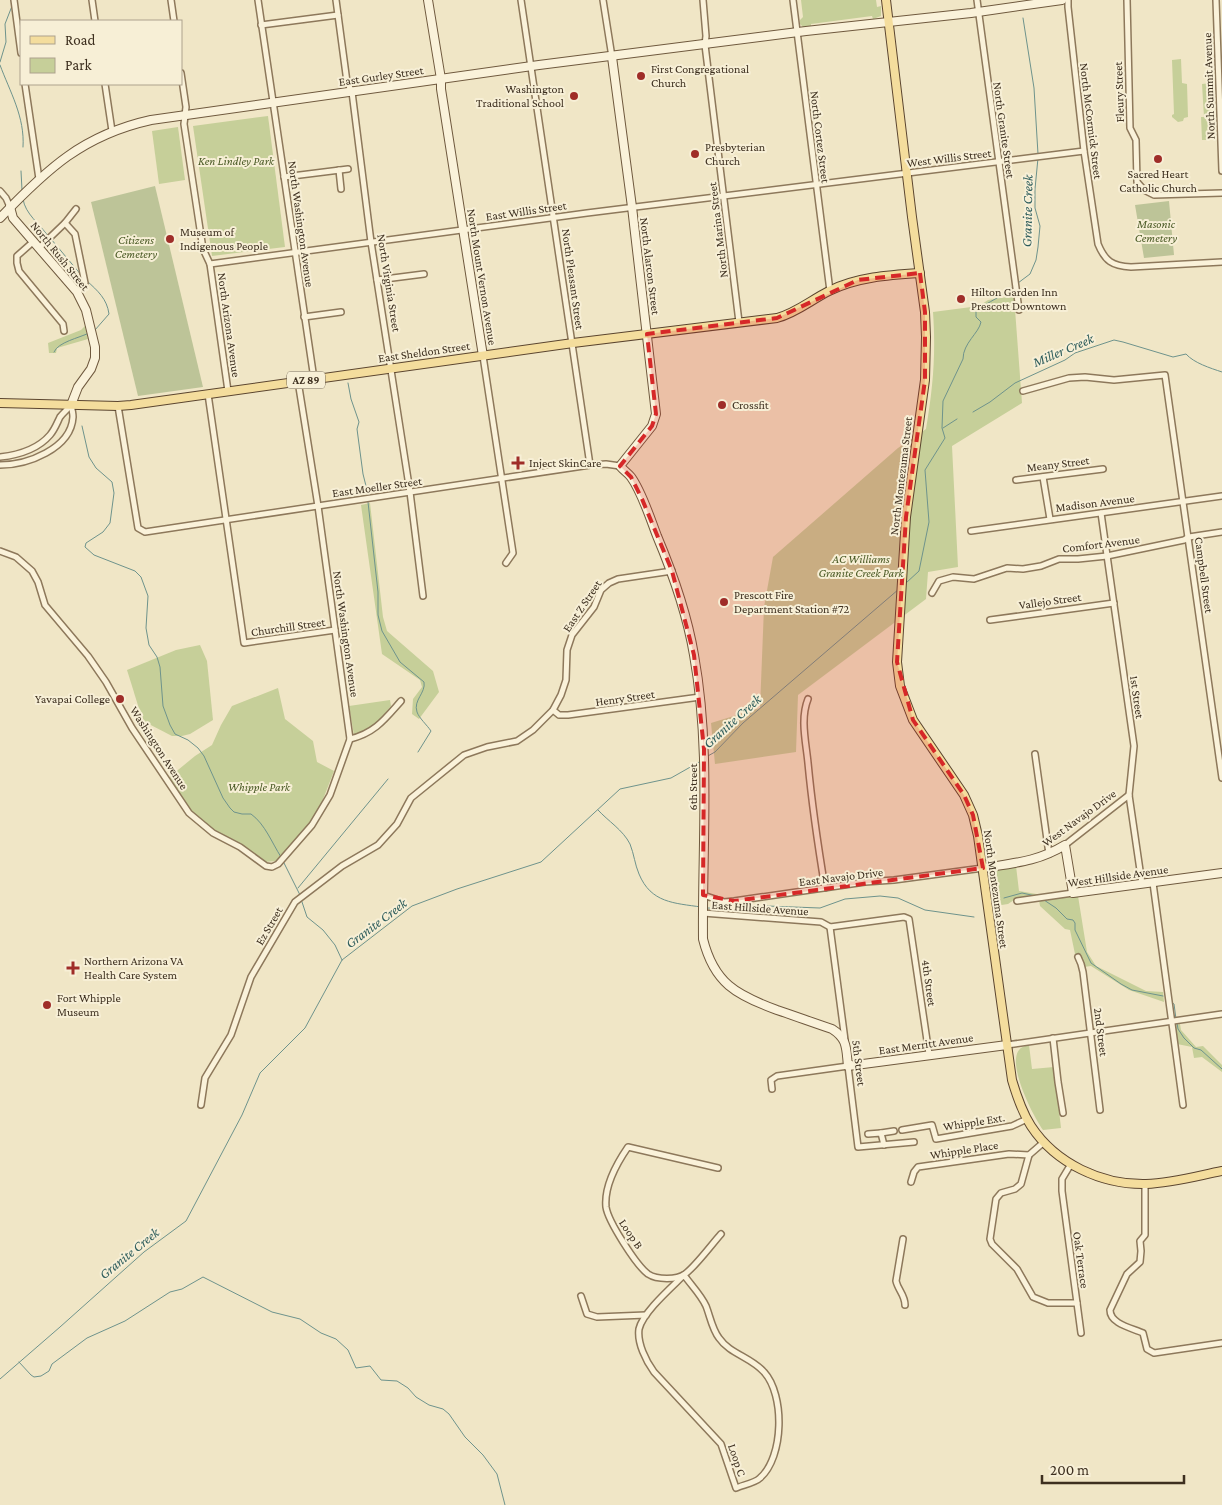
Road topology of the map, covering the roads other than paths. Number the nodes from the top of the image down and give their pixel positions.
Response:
1 (14, 0) edge
2 (92, 0) edge
3 (171, 0) edge
4 (258, 0) edge
5 (336, 0) edge
6 (428, 0) edge
7 (521, 0) edge
8 (603, 0) edge
9 (702, 0) edge
10 (793, 0) edge
11 (886, 0) edge
12 (977, 0) edge
13 (1062, 0) edge
14 (1068, 0) edge
15 (1126, 0) edge
16 (1216, 0) edge
17 (979, 12) junction
18 (338, 15) junction
19 (95, 20) edge
20 (174, 20) edge
21 (889, 23) junction
22 (261, 25) junction
23 (797, 33) junction
24 (20, 45) edge
25 (705, 45) junction
26 (612, 57) junction
27 (532, 66) junction
28 (441, 79) junction
29 (182, 80) edge
30 (26, 85) edge
31 (105, 85) edge
32 (352, 92) junction
33 (273, 102) junction
34 (186, 114) junction
35 (112, 131) junction
36 (1221, 143) edge
37 (1084, 151) junction
38 (999, 162) junction
39 (348, 168) dead end
40 (339, 170) junction
41 (1222, 171) edge
42 (907, 173) junction
43 (284, 177) junction
44 (39, 179) junction
45 (817, 185) junction
46 (341, 189) dead end
47 (0, 191) edge
48 (1222, 193) edge
49 (724, 196) junction
50 (10, 207) junction
51 (632, 207) junction
52 (76, 209) dead end
53 (554, 217) junction
54 (0, 218) edge
55 (65, 223) junction
56 (463, 230) junction
57 (371, 242) junction
58 (37, 244) junction
59 (295, 253) junction
60 (1222, 262) edge
61 (210, 264) junction
62 (920, 273) junction
63 (424, 274) dead end
64 (377, 280) junction
65 (830, 291) junction
66 (77, 292) junction
67 (1019, 310) dead end
68 (341, 312) dead end
69 (304, 317) junction
70 (739, 322) junction
71 (64, 330) dead end
72 (647, 334) junction
73 (573, 343) junction
74 (483, 356) junction
75 (391, 368) junction
76 (314, 379) junction
77 (298, 381) junction
78 (228, 391) junction
79 (1023, 391) dead end
80 (208, 394) junction
81 (0, 403) edge
82 (71, 405) junction
83 (118, 406) junction
84 (0, 457) edge
85 (0, 465) edge
86 (590, 465) junction
87 (620, 466) junction
88 (1104, 468) dead end
89 (1043, 477) junction
90 (501, 479) junction
91 (1016, 480) dead end
92 (410, 492) junction
93 (1222, 496) edge
94 (1184, 502) junction
95 (318, 506) junction
96 (1101, 512) junction
97 (1050, 519) junction
98 (226, 520) junction
99 (971, 531) dead end
100 (1222, 532) edge
101 (1189, 536) junction
102 (0, 551) edge
103 (1107, 556) junction
104 (506, 563) dead end
105 (672, 571) junction
106 (932, 593) dead end
107 (423, 596) dead end
108 (1114, 603) junction
109 (990, 620) dead end
110 (335, 630) junction
111 (700, 697) junction
112 (808, 699) dead end
113 (402, 701) dead end
114 (553, 710) junction
115 (350, 739) junction
116 (1035, 754) dead end
117 (1222, 778) edge
118 (1129, 795) junction
119 (411, 798) joint
120 (1065, 845) junction
121 (1049, 855) junction
122 (272, 867) joint
123 (983, 868) junction
124 (1222, 873) edge
125 (1153, 883) junction
126 (1142, 884) junction
127 (825, 888) junction
128 (1073, 893) junction
129 (703, 895) junction
130 (1017, 900) dead end
131 (703, 909) junction
132 (904, 917) joint
133 (830, 927) junction
134 (1078, 957) dead end
135 (1222, 1014) edge
136 (1172, 1022) junction
137 (1090, 1032) junction
138 (1053, 1038) junction
139 (845, 1041) junction
140 (1008, 1045) junction
141 (930, 1054) junction
142 (848, 1066) junction
143 (772, 1089) dead end
144 (201, 1105) dead end
145 (1183, 1105) dead end
146 (1100, 1110) dead end
147 (1063, 1113) dead end
148 (1027, 1119) junction
149 (902, 1130) dead end
150 (894, 1131) dead end
151 (881, 1133) junction
152 (868, 1134) dead end
153 (914, 1142) dead end
154 (1044, 1142) junction
155 (884, 1145) junction
156 (1029, 1155) junction
157 (1071, 1164) junction
158 (718, 1168) dead end
159 (1222, 1171) edge
160 (911, 1182) dead end
161 (1144, 1184) junction
162 (721, 1234) dead end
163 (903, 1239) dead end
164 (684, 1275) junction
165 (581, 1296) dead end
166 (1076, 1303) junction
167 (905, 1305) dead end
168 (646, 1315) junction
169 (1081, 1333) dead end
170 (1222, 1343) edge

1 - 24 street
2 - 19 street
3 - 20 street
4 - 22 street, North Washington Avenue
5 - 18 street, North Virginia Street
6 - 28 street, North Mount Vernon Avenue
7 - 27 street, North Pleasant Street
8 - 26 street
9 - 25 street, North Marina Street
10 - 23 street, North Cortez Street
11 - 21 main road, North Montezuma Street
12 - 17 street, North Granite Street
13 - 17 street, East Gurley Street
14 - 37 street, North McCormick Street
15 - 48 street, Fleury Street
16 - 36 street, North Summit Avenue
17 - 21 street, East Gurley Street
17 - 38 street, North Granite Street
18 - 22 street
18 - 32 street, North Virginia Street
21 - 23 street, East Gurley Street
21 - 42 main road, North Montezuma Street
22 - 33 street, North Washington Avenue
23 - 25 street, East Gurley Street
23 - 45 street, North Cortez Street
25 - 26 street, East Gurley Street
25 - 49 street, North Marina Street
26 - 27 street, East Gurley Street
26 - 51 street, North Alarcon Street
27 - 28 street, East Gurley Street
27 - 53 street, North Pleasant Street
28 - 32 street, East Gurley Street
28 - 56 street, North Mount Vernon Avenue
29 - 34 street, North Arizona Avenue
30 - 44 street
31 - 35 street
32 - 33 street, East Gurley Street
32 - 57 street, North Virginia Street
33 - 34 street, East Gurley Street
33 - 43 street, North Washington Avenue
34 - 35 street, East Gurley Street
34 - 61 street, North Arizona Avenue
35 - 44 street, East Gurley Street
36 - 41 street, North Summit Avenue
37 - 38 street, West Willis Street
37 - 60 street, North McCormick Street
38 - 42 street, West Willis Street
38 - 67 street, North Granite Street
39 - 40 street
40 - 43 street
40 - 46 street
42 - 45 street, West Willis Street
42 - 62 main road, North Montezuma Street
43 - 59 street, North Washington Avenue
44 - 50 street, East Gurley Street
45 - 49 street, East Willis Street
45 - 65 street, North Cortez Street
47 - 50 street
49 - 51 street, East Willis Street
49 - 70 street, North Marina Street
50 - 54 street, East Gurley Street
50 - 58 street, North Rush Street
51 - 53 street, East Willis Street
51 - 72 street, North Alarcon Street
52 - 55 street
53 - 56 street, East Willis Street
53 - 73 street, North Pleasant Street
55 - 58 street
55 - 66 street
56 - 57 street, East Willis Street
56 - 74 street, North Mount Vernon Avenue
57 - 59 street, East Willis Street
57 - 64 street, North Virginia Street
58 - 66 street, North Rush Street
58 - 71 street
59 - 61 street, East Willis Street
59 - 69 street, North Washington Avenue
61 - 78 street, North Arizona Avenue
62 - 65 main road, East Sheldon Street / AZ 89
62 - 123 main road, North Montezuma Street
63 - 64 street
64 - 75 street, North Virginia Street
65 - 70 main road, East Sheldon Street / AZ 89
66 - 82 street, North Rush Street
68 - 69 street
69 - 76 street, North Washington Avenue
70 - 72 main road, East Sheldon Street / AZ 89
72 - 73 main road, East Sheldon Street / AZ 89
72 - 87 street, North Alarcon Street
73 - 74 main road, East Sheldon Street / AZ 89
73 - 86 street, North Pleasant Street
74 - 75 main road, East Sheldon Street / AZ 89
74 - 90 street, North Mount Vernon Avenue
75 - 76 main road, East Sheldon Street / AZ 89
75 - 92 street, North Virginia Street
76 - 77 main road, East Sheldon Street / AZ 89
77 - 78 main road, East Sheldon Street / AZ 89
77 - 95 street, North Washington Avenue
78 - 80 main road, East Sheldon Street / AZ 89
79 - 94 street, Campbell Street
80 - 83 main road, East Sheldon Street / AZ 89
80 - 98 street
81 - 82 main road, East Sheldon Street / AZ 89
82 - 83 main road, East Sheldon Street / AZ 89
82 - 84 street
82 - 85 street
83 - 98 street, East Moeller Street
86 - 87 street, East Moeller Street
86 - 90 street, East Moeller Street
87 - 105 street, 6th Street
88 - 89 street, Meany Street
89 - 91 street, Meany Street
89 - 97 street
90 - 92 street, East Moeller Street
90 - 104 street, North Mount Vernon Avenue
92 - 95 street, East Moeller Street
92 - 107 street, North Virginia Street
93 - 94 street, Madison Avenue
94 - 96 street, Madison Avenue
94 - 101 street, Campbell Street
95 - 98 street, East Moeller Street
95 - 110 street, North Washington Avenue
96 - 97 street, Madison Avenue
96 - 103 street, 1st Street
97 - 99 street, Madison Avenue
98 - 110 street, Churchill Street
100 - 101 street, Comfort Avenue
101 - 103 street, Comfort Avenue
101 - 117 street, Campbell Street
102 - 122 street, Washington Avenue
103 - 106 street, Comfort Avenue
103 - 108 street, 1st Street
105 - 111 street, 6th Street
105 - 114 street, East Z Street
108 - 109 street, Vallejo Street
108 - 118 street, 1st Street
110 - 115 street, North Washington Avenue
111 - 114 street, Henry Street
111 - 129 street, 6th Street
112 - 127 street
113 - 115 street
114 - 119 street, East Z Street
115 - 122 street, North Washington Avenue
116 - 121 street
118 - 120 street, West Navajo Drive
118 - 126 street, 1st Street
119 - 144 street, Ez Street
120 - 121 street, West Navajo Drive
120 - 128 street
121 - 123 street, West Navajo Drive
123 - 127 street, East Navajo Drive
123 - 140 main road, North Montezuma Street
124 - 125 street, West Hillside Avenue
125 - 126 street, West Hillside Avenue
125 - 136 street
126 - 128 street, West Hillside Avenue
127 - 129 street, East Navajo Drive
128 - 130 street, West Hillside Avenue
129 - 131 street, 6th Street
131 - 133 street, East Hillside Avenue
131 - 139 street, 6th Street
132 - 133 street, East Hillside Avenue
132 - 141 street, 4th Street
133 - 139 street, 5th Street
134 - 137 street, 2nd Street
135 - 136 street
136 - 137 street
136 - 145 street
137 - 138 street
137 - 146 street, 2nd Street
138 - 140 street
138 - 147 street
139 - 142 street, 5th Street
140 - 141 street, East Merritt Avenue
140 - 148 main road, North Montezuma Street
141 - 142 street, East Merritt Avenue
142 - 143 street
142 - 155 street, 5th Street
148 - 149 street, Whipple Ext.
148 - 154 main road, North Montezuma Street
150 - 151 street
151 - 152 street
151 - 155 street
153 - 155 street, 5th Street
154 - 156 street
154 - 157 main road, North Montezuma Street
156 - 160 street, Whipple Place
156 - 166 street, Oak Terrace
157 - 161 main road, North Montezuma Street
157 - 166 street, Oak Terrace
158 - 164 street, Loop B
159 - 161 main road, North Montezuma Street
161 - 170 street
162 - 164 street
163 - 167 street
164 - 168 street, Loop C
164 - 168 street, Loop C
165 - 168 street
166 - 169 street

